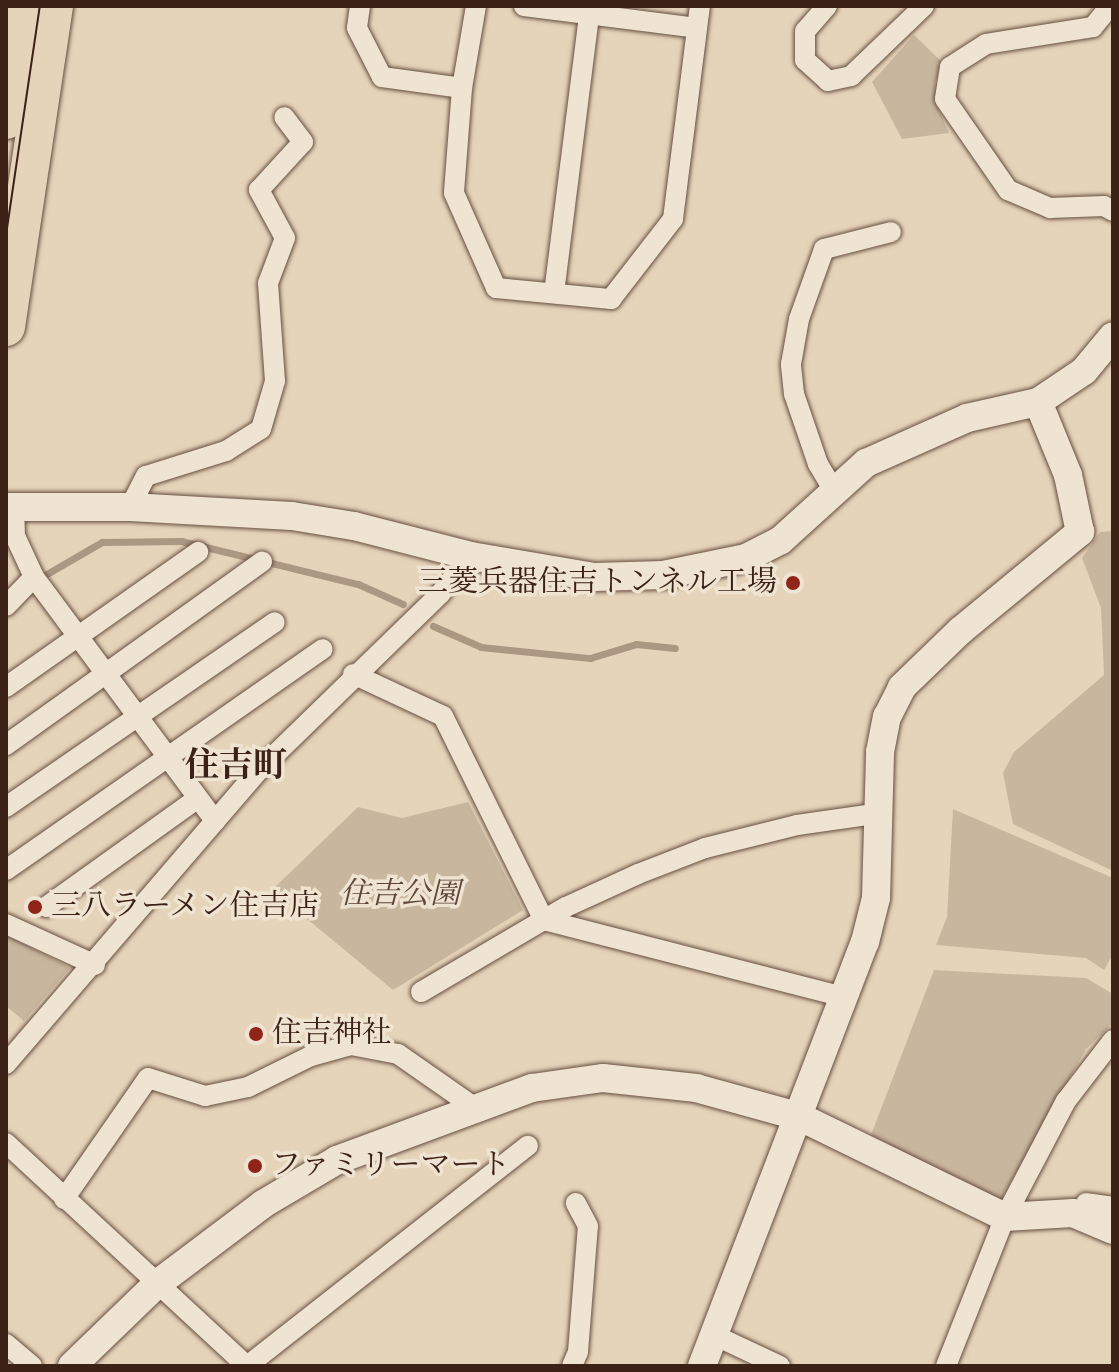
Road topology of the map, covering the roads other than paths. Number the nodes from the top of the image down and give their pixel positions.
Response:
1 (20, 6) edge
2 (54, 6) edge
3 (360, 6) edge
4 (476, 6) edge
5 (524, 6) edge
6 (700, 6) edge
7 (827, 6) edge
8 (924, 6) edge
9 (1110, 6) edge
10 (589, 15) junction
11 (697, 28) junction
12 (462, 88) junction
13 (284, 117) dead end
14 (6, 120) edge
15 (1110, 202) edge
16 (891, 232) dead end
17 (554, 293) junction
18 (6, 327) edge
19 (1113, 336) edge
20 (1038, 402) junction
21 (833, 489) junction
22 (10, 507) edge
23 (130, 507) junction
24 (198, 552) dead end
25 (471, 556) junction
26 (262, 562) dead end
27 (34, 577) junction
28 (6, 606) edge
29 (275, 622) dead end
30 (76, 635) junction
31 (323, 649) dead end
32 (353, 674) junction
33 (106, 675) junction
34 (6, 687) edge
35 (137, 717) junction
36 (6, 745) edge
37 (166, 758) junction
38 (197, 799) junction
39 (6, 807) edge
40 (881, 813) junction
41 (215, 821) junction
42 (6, 870) edge
43 (46, 907) dead end
44 (544, 920) junction
45 (6, 924) edge
46 (95, 965) junction
47 (421, 992) dead end
48 (843, 997) junction
49 (1113, 1040) edge
50 (6, 1064) edge
51 (474, 1107) junction
52 (798, 1116) junction
53 (6, 1143) edge
54 (528, 1146) dead end
55 (64, 1199) junction
56 (576, 1203) dead end
57 (1086, 1203) dead end
58 (1113, 1207) edge
59 (1005, 1217) junction
60 (1113, 1230) edge
61 (157, 1284) junction
62 (714, 1335) junction
63 (6, 1344) edge
64 (32, 1366) edge
65 (72, 1366) edge
66 (247, 1366) edge
67 (572, 1366) edge
68 (702, 1366) edge
69 (780, 1366) edge
70 (946, 1366) edge

1 - 14 highway
2 - 18 highway
3 - 12 street
4 - 12 street
5 - 10 street
6 - 11 street
7 - 8 street
9 - 15 street
10 - 11 street
10 - 17 street
11 - 17 street
12 - 17 street
13 - 23 street
16 - 21 street
19 - 20 street
20 - 21 street
20 - 40 street
21 - 25 street
22 - 23 street
22 - 27 street
23 - 25 street
24 - 30 street
25 - 32 street
26 - 33 street
27 - 28 street
27 - 30 street
29 - 35 street
30 - 33 street
30 - 34 street
31 - 37 street
32 - 41 street
32 - 44 street
33 - 35 street
33 - 36 street
35 - 37 street
35 - 39 street
37 - 38 street
37 - 42 street
38 - 41 street
38 - 43 street
40 - 44 street
40 - 48 street
41 - 46 street
44 - 47 street
44 - 48 street
45 - 46 street
46 - 50 street
48 - 52 street
49 - 59 street
51 - 52 street
51 - 55 street
51 - 61 street
52 - 59 street
52 - 62 street
53 - 55 street
54 - 66 street
55 - 61 street
56 - 67 street
57 - 58 street
59 - 60 street
59 - 70 street
61 - 65 street
61 - 66 street
62 - 68 street
62 - 69 street
63 - 64 street

